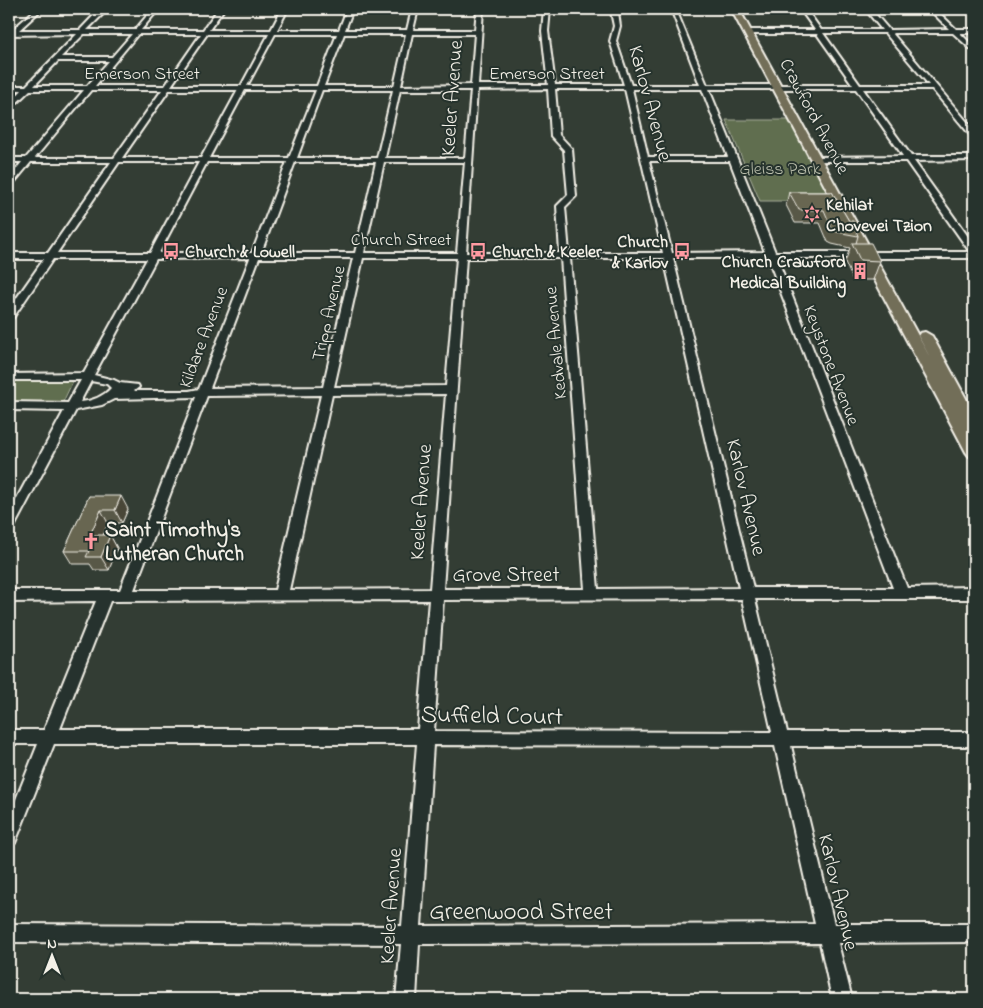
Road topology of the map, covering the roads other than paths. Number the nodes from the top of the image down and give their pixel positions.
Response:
1 (14, 9) edge
2 (40, 9) edge
3 (103, 9) edge
4 (156, 9) edge
5 (220, 9) edge
6 (285, 9) edge
7 (350, 9) edge
8 (415, 9) edge
9 (480, 9) edge
10 (547, 9) edge
11 (736, 9) edge
12 (742, 9) edge
13 (803, 9) edge
14 (868, 9) edge
15 (932, 9) edge
16 (9, 10) edge
17 (616, 10) edge
18 (955, 31) junction
19 (974, 31) edge
20 (81, 32) junction
21 (136, 32) junction
22 (204, 32) junction
23 (272, 32) junction
24 (341, 32) junction
25 (410, 32) junction
26 (478, 32) junction
27 (752, 32) junction
28 (819, 32) junction
29 (887, 32) junction
30 (11, 34) edge
31 (974, 50) edge
32 (56, 59) junction
33 (113, 59) junction
34 (858, 87) junction
35 (935, 87) junction
36 (9, 88) edge
37 (28, 88) junction
38 (89, 88) junction
39 (166, 88) junction
40 (243, 88) junction
41 (320, 88) junction
42 (397, 88) junction
43 (474, 88) junction
44 (551, 88) junction
45 (628, 88) junction
46 (704, 88) junction
47 (782, 88) junction
48 (9, 108) edge
49 (974, 134) edge
50 (974, 158) edge
51 (644, 159) junction
52 (733, 159) junction
53 (821, 159) junction
54 (909, 159) junction
55 (9, 160) edge
56 (28, 160) junction
57 (116, 160) junction
58 (204, 160) junction
59 (293, 160) junction
60 (381, 160) junction
61 (469, 160) junction
62 (9, 182) edge
63 (974, 253) edge
64 (771, 255) junction
65 (874, 255) junction
66 (9, 256) edge
67 (50, 256) junction
68 (153, 256) junction
69 (256, 256) junction
70 (359, 256) junction
71 (462, 256) junction
72 (566, 256) junction
73 (668, 256) junction
74 (9, 316) edge
75 (9, 377) edge
76 (88, 377) junction
77 (452, 390) junction
78 (116, 391) junction
79 (327, 391) junction
80 (948, 391) junction
81 (203, 392) junction
82 (9, 406) edge
83 (72, 406) junction
84 (974, 426) edge
85 (974, 452) edge
86 (9, 524) edge
87 (902, 593) junction
88 (974, 593) edge
89 (436, 594) junction
90 (592, 594) junction
91 (747, 594) junction
92 (281, 595) junction
93 (9, 596) edge
94 (106, 596) junction
95 (125, 596) junction
96 (9, 737) edge
97 (50, 737) junction
98 (425, 738) junction
99 (781, 739) junction
100 (974, 739) edge
101 (9, 837) edge
102 (9, 933) edge
103 (974, 933) edge
104 (826, 934) junction
105 (411, 935) junction
106 (406, 999) edge
107 (842, 999) edge

1 - 16 main road
2 - 30 street
3 - 4 street
3 - 20 street
4 - 21 street
5 - 22 street
6 - 23 street
7 - 24 street, Kildare Avenue
8 - 25 street, Tripp Avenue
9 - 26 street, Keeler Avenue
10 - 44 street, Kedvale Avenue
11 - 27 main road, Crawford Avenue
12 - 27 main road, Crawford Avenue
13 - 28 street
14 - 29 street
15 - 18 street
17 - 45 street, Karlov Avenue
17 - 46 street, Keystone Avenue
18 - 19 street
18 - 29 street
18 - 31 street
20 - 21 street
20 - 30 street
20 - 32 street
21 - 22 street
21 - 33 street
22 - 23 street
22 - 39 street
23 - 24 street
23 - 40 street
24 - 25 street
24 - 41 street, Kildare Avenue
25 - 26 street
25 - 42 street, Tripp Avenue
26 - 43 street, Keeler Avenue
27 - 28 street
27 - 47 main road, Crawford Avenue
28 - 29 street
28 - 34 street
29 - 35 street
32 - 33 street
32 - 37 street
33 - 38 street
34 - 35 street, Emerson Street
34 - 47 street, Emerson Street
34 - 54 street
35 - 49 street
36 - 37 street, Emerson Street
37 - 38 street, Emerson Street
37 - 48 street
38 - 39 street, Emerson Street
38 - 56 street
39 - 40 street, Emerson Street
39 - 57 street
40 - 41 street, Emerson Street
40 - 58 street
41 - 42 street, Emerson Street
41 - 59 street, Kildare Avenue
42 - 43 street, Emerson Street
42 - 60 street, Tripp Avenue
43 - 44 street, Emerson Street
43 - 61 street, Keeler Avenue
44 - 45 street, Emerson Street
44 - 72 street, Kedvale Avenue
45 - 46 street, Emerson Street
45 - 51 street, Karlov Avenue
46 - 47 street, Emerson Street
46 - 52 street, Keystone Avenue
47 - 53 main road, Crawford Avenue
50 - 54 street
51 - 52 street
51 - 73 street, Karlov Avenue
52 - 64 street, Keystone Avenue
53 - 54 street
53 - 65 main road, Crawford Avenue
54 - 63 street
55 - 56 street
56 - 57 street
56 - 62 street
57 - 58 street
57 - 67 street
58 - 59 street
58 - 68 street
59 - 60 street
59 - 69 street, Kildare Avenue
60 - 61 street
60 - 70 street, Tripp Avenue
61 - 71 street, Keeler Avenue
63 - 65 street, Church Street
64 - 65 street, Church Street
64 - 73 street, Church Street
64 - 87 street, Keystone Avenue
65 - 80 main road, Crawford Avenue
66 - 67 street, Church Street
67 - 68 street, Church Street
67 - 74 street
68 - 69 street, Church Street
68 - 76 street
69 - 70 street, Church Street
69 - 81 street, Kildare Avenue
70 - 71 street, Church Street
70 - 79 street, Tripp Avenue
71 - 72 street, Church Street
71 - 77 street, Keeler Avenue
72 - 73 street, Church Street
72 - 90 street, Kedvale Avenue
73 - 91 street, Karlov Avenue
75 - 76 street
76 - 78 street
76 - 83 street
77 - 79 street
77 - 89 street, Keeler Avenue
78 - 81 street
78 - 83 street
79 - 81 street
79 - 92 street, Tripp Avenue
80 - 84 main road, Crawford Avenue
80 - 85 main road, Crawford Avenue
81 - 95 street, Kildare Avenue
82 - 83 street
83 - 86 street
87 - 88 street, Grove Street
87 - 91 street, Grove Street
89 - 90 street, Grove Street
89 - 92 street, Grove Street
89 - 98 street, Keeler Avenue
90 - 91 street, Grove Street
91 - 99 street, Karlov Avenue
92 - 95 street, Grove Street
93 - 94 street, Grove Street
94 - 95 street, Grove Street
94 - 97 street
96 - 97 street, Suffield Court
97 - 98 street, Suffield Court
97 - 101 street
98 - 99 street, Suffield Court
98 - 105 street, Keeler Avenue
99 - 100 street, Suffield Court
99 - 104 street, Karlov Avenue
102 - 105 street, Greenwood Street
103 - 104 street, Greenwood Street
104 - 105 street, Greenwood Street
104 - 107 street, Karlov Avenue
105 - 106 street, Keeler Avenue

